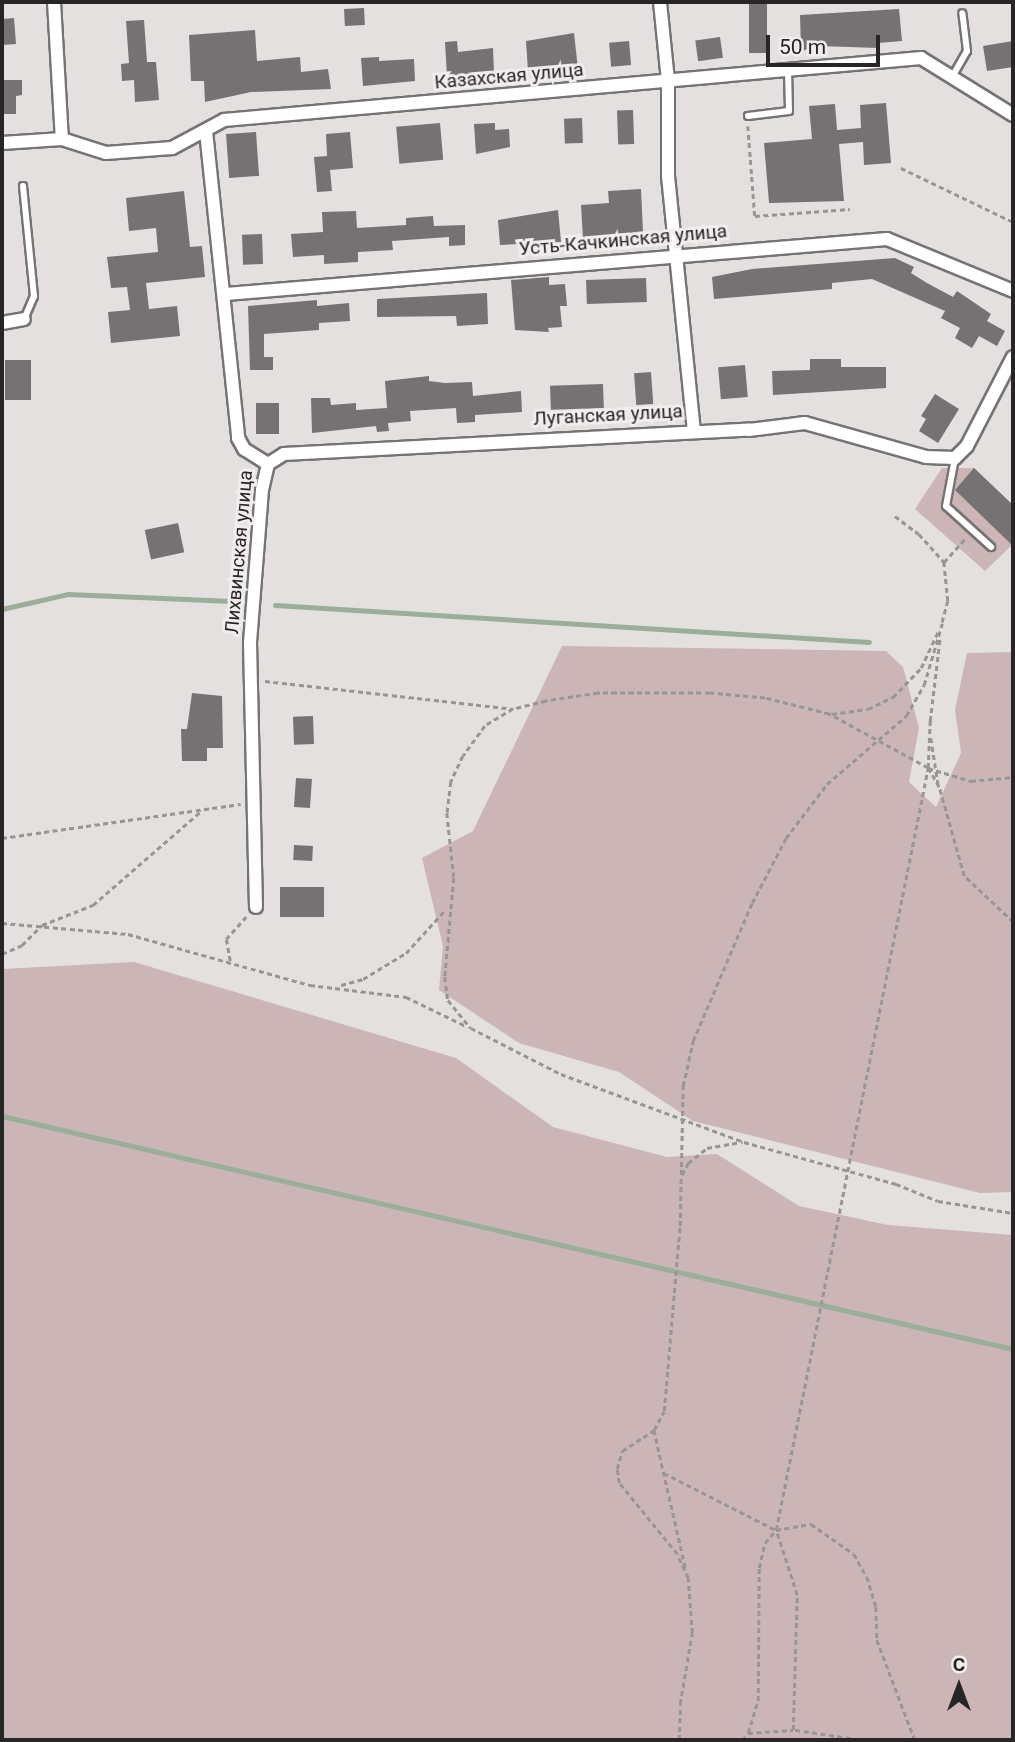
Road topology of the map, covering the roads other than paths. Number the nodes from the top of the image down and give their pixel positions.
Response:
1 (54, 2) edge
2 (660, 2) edge
3 (962, 13) dead end
4 (788, 70) junction
5 (952, 77) junction
6 (668, 81) junction
7 (1013, 115) edge
8 (748, 116) road end
9 (206, 131) junction
10 (62, 139) junction
11 (2, 143) edge
12 (23, 186) dead end
13 (674, 254) junction
14 (1013, 291) edge
15 (226, 294) junction
16 (24, 319) joint
17 (2, 323) edge
18 (1013, 357) edge
19 (694, 430) junction
20 (952, 459) junction
21 (268, 464) junction
22 (991, 547) dead end
23 (256, 907) road end

1 - 10 street
2 - 6 street
3 - 5 lane
4 - 5 street, Казахская улица
4 - 6 street, Казахская улица
4 - 8 lane
5 - 7 street, Казахская улица
6 - 9 street, Казахская улица
6 - 13 street
9 - 10 street, Казахская улица
9 - 15 street, Лихвинская улица
10 - 11 street, Казахская улица
12 - 16 lane
13 - 14 street, Усть-Качкинская улица
13 - 15 street, Усть-Качкинская улица
13 - 19 street
15 - 21 street, Лихвинская улица
16 - 17 street
18 - 20 street
19 - 20 street, Луганская улица
19 - 21 street, Луганская улица
20 - 22 lane
21 - 23 street, Лихвинская улица

